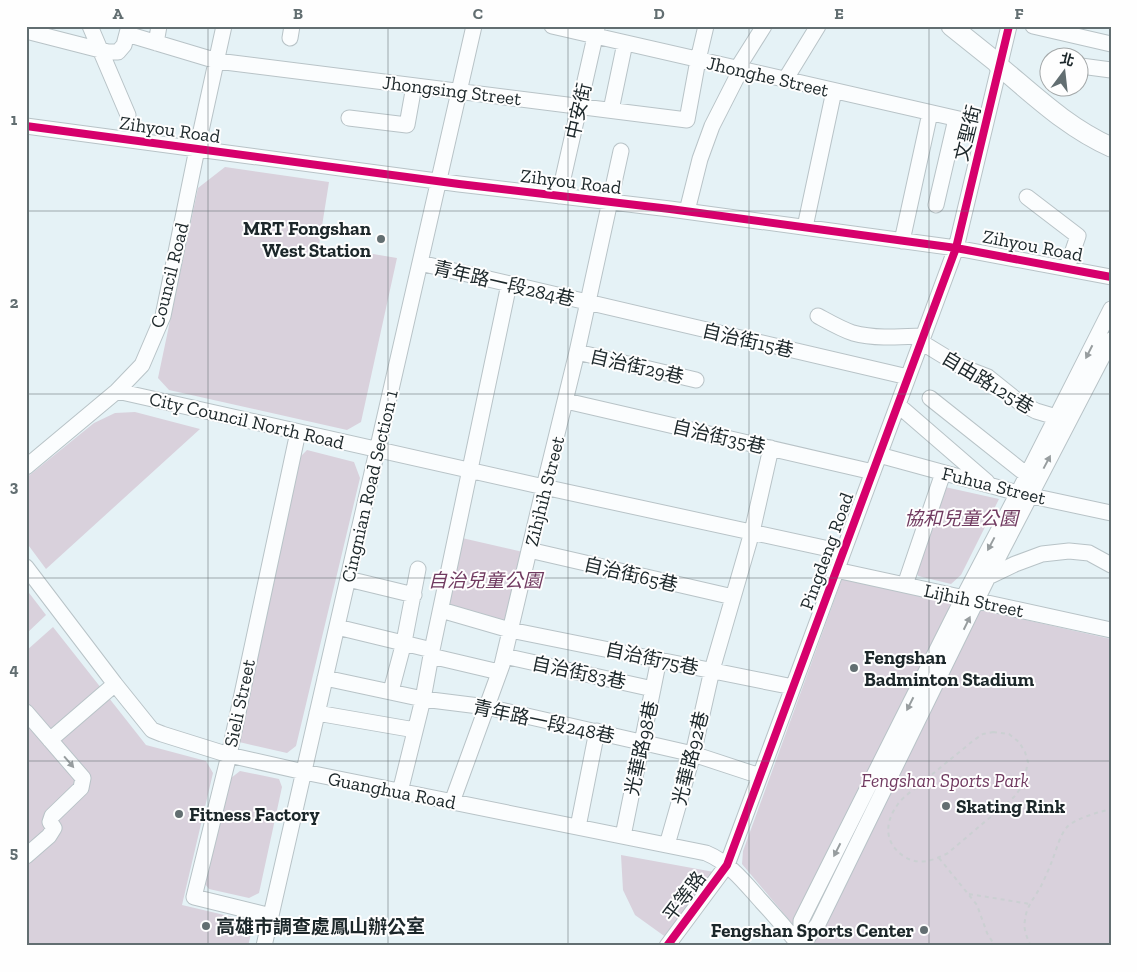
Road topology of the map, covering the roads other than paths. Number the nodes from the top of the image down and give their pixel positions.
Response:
1 (90, 26) edge
2 (159, 26) edge
3 (224, 26) edge
4 (474, 26) edge
5 (552, 26) edge
6 (706, 26) edge
7 (764, 26) edge
8 (818, 26) edge
9 (951, 26) edge
10 (1009, 26) edge
11 (1033, 26) edge
12 (128, 30) edge
13 (26, 31) edge
14 (596, 31) edge
15 (156, 43) junction
16 (625, 43) junction
17 (1111, 44) edge
18 (99, 50) junction
19 (698, 60) junction
20 (217, 61) junction
21 (999, 66) junction
22 (1090, 67) edge
23 (739, 69) junction
24 (1111, 70) edge
25 (785, 80) junction
26 (414, 86) junction
27 (459, 91) junction
28 (834, 91) junction
29 (579, 106) junction
30 (611, 110) junction
31 (930, 113) junction
32 (128, 115) road end
33 (349, 118) dead end
34 (956, 119) junction
35 (985, 125) junction
36 (26, 126) edge
37 (1111, 147) edge
38 (197, 149) junction
39 (621, 151) dead end
40 (439, 181) junction
41 (559, 196) junction
42 (1027, 198) dead end
43 (610, 202) junction
44 (936, 205) dead end
45 (687, 211) junction
46 (805, 227) junction
47 (902, 240) junction
48 (956, 248) junction
49 (420, 263) junction
50 (1067, 268) junction
51 (1111, 277) edge
52 (509, 284) junction
53 (588, 303) junction
54 (1111, 309) edge
55 (818, 316) dead end
56 (922, 339) junction
57 (1111, 340) edge
58 (577, 352) junction
59 (908, 378) junction
60 (696, 380) dead end
61 (117, 391) junction
62 (930, 398) dead end
63 (566, 401) junction
64 (898, 405) junction
65 (1056, 418) junction
66 (298, 432) junction
67 (771, 448) junction
68 (377, 449) junction
69 (879, 456) junction
70 (26, 467) edge
71 (470, 470) junction
72 (872, 472) junction
73 (943, 473) junction
74 (1027, 475) junction
75 (991, 486) junction
76 (544, 487) junction
77 (1024, 494) junction
78 (1111, 513) edge
79 (752, 532) junction
80 (529, 550) junction
81 (843, 552) junction
82 (1111, 564) edge
83 (26, 567) edge
84 (418, 570) dead end
85 (836, 570) junction
86 (988, 577) junction
87 (348, 579) junction
88 (905, 585) junction
89 (414, 595) junction
90 (733, 597) junction
91 (970, 600) junction
92 (441, 610) junction
93 (337, 626) junction
94 (510, 630) junction
95 (1111, 630) edge
96 (404, 642) junction
97 (432, 653) junction
98 (504, 656) junction
99 (659, 659) junction
100 (712, 670) junction
101 (499, 672) junction
102 (325, 678) junction
103 (115, 684) junction
104 (793, 687) junction
105 (653, 689) junction
106 (391, 691) junction
107 (423, 699) junction
108 (486, 706) junction
109 (26, 712) edge
110 (317, 713) junction
111 (414, 730) junction
112 (597, 731) junction
113 (50, 740) junction
114 (642, 742) junction
115 (693, 754) junction
116 (228, 755) junction
117 (304, 772) junction
118 (760, 776) junction
119 (400, 792) junction
120 (452, 802) junction
121 (578, 827) junction
122 (623, 836) junction
123 (667, 845) junction
124 (26, 856) edge
125 (727, 865) junction
126 (271, 916) junction
127 (264, 946) edge
128 (667, 946) edge
129 (801, 946) edge

1 - 18 street
2 - 15 street
3 - 20 street, Council Road
4 - 27 street, Cingnian Road Section 1
5 - 14 street, Jhonghe Street
6 - 19 street
7 - 23 street
8 - 25 street
9 - 21 main road
10 - 21 street, 文聖街
11 - 17 street
12 - 15 street, Jhongsing Street
12 - 18 street
13 - 18 street
14 - 16 street, Jhonghe Street
14 - 29 street, 中安街
15 - 20 street, Jhongsing Street
16 - 19 street, Jhonghe Street
16 - 30 street
18 - 32 street
19 - 23 street, Jhonghe Street
19 - 30 street, Jhongsing Street
20 - 26 street, Jhongsing Street
20 - 38 street, Council Road
21 - 35 street, 文聖街
21 - 37 main road
22 - 24 street
23 - 25 street, Jhonghe Street
23 - 45 street
25 - 28 street, Jhonghe Street
26 - 27 street, Jhongsing Street
26 - 33 street
27 - 29 street, Jhongsing Street
27 - 40 street, Cingnian Road Section 1
28 - 31 street, Jhonghe Street
28 - 46 street
29 - 30 street, Jhongsing Street
29 - 41 street, 中安街
31 - 34 street, Jhonghe Street
31 - 47 street
34 - 35 street, Jhonghe Street
34 - 44 street
35 - 48 street, 文聖街
36 - 38 street, Zihyou Road
38 - 40 street, Zihyou Road
38 - 61 street, Council Road
39 - 43 street, Zihjhih Street
40 - 41 street, Zihyou Road
40 - 49 street, Cingnian Road Section 1
41 - 43 street, Zihyou Road
42 - 50 street
43 - 45 street, Zihyou Road
43 - 53 street, Zihjhih Street
45 - 46 street, Zihyou Road
46 - 47 street, Zihyou Road
47 - 48 street, Zihyou Road
48 - 50 street, Zihyou Road
48 - 56 street, Pingdeng Road
49 - 52 street, 青年路一段284巷
49 - 68 street, Cingnian Road Section 1
50 - 51 street, Zihyou Road
52 - 53 street, 青年路一段284巷
52 - 71 street
53 - 58 street, Zihjhih Street
53 - 59 street, 自治街15巷
54 -> 65 street
55 - 56 street
56 - 59 street, Pingdeng Road
56 - 65 street, 自由路125巷
77 -> 57 street
58 - 60 street, 自治街29巷
58 - 63 street, Zihjhih Street
59 - 64 street, Pingdeng Road
61 - 66 street, City Council North Road
61 - 70 street, Council Road
62 - 74 street
63 - 67 street, 自治街35巷
63 - 76 street, Zihjhih Street
64 - 69 street, Pingdeng Road
64 - 75 street
65 - 74 street
66 - 68 street, City Council North Road
66 - 116 street, Sieli Street
67 - 72 street, 自治街35巷
67 - 79 street, 光華路92巷
68 - 71 street, City Council North Road
68 - 87 street, Cingnian Road Section 1
69 - 72 street, Pingdeng Road
69 - 73 street, Fuhua Street
71 - 76 street, City Council North Road
71 - 92 street
72 - 81 street, Pingdeng Road
73 - 75 street, Fuhua Street
73 - 88 street
74 - 77 street
75 - 77 street, Fuhua Street
76 - 79 street, City Council North Road
76 - 80 street, Zihjhih Street
77 - 78 street, Fuhua Street
77 - 86 street
77 -> 91 street
79 - 81 street, City Council North Road
79 - 90 street, 光華路92巷
80 - 90 street, 自治街65巷
80 - 94 street, Zihjhih Street
81 - 85 street, Pingdeng Road
82 - 86 street
83 - 103 street, Guanghua Road
84 - 89 street
85 - 88 street, Lijhih Street
85 - 104 street, Pingdeng Road
86 - 91 street
87 - 89 street
87 - 93 street, Cingnian Road Section 1
88 - 91 street, Lijhih Street
89 - 96 street
90 - 100 street, 光華路92巷
91 - 95 street, Lijhih Street
91 - 129 street
92 - 94 street, 自治街75巷
92 - 97 street
93 - 96 street
93 - 102 street, Cingnian Road Section 1
94 - 98 street, Zihjhih Street
94 - 99 street, 自治街75巷
96 - 97 street
96 - 106 street
97 - 101 street
97 - 107 street
98 - 101 street, Zihjhih Street
98 - 105 street, 自治街83巷
99 - 100 street, 自治街75巷
99 - 105 street, 光華路98巷
100 - 104 street, 自治街75巷
100 - 115 street, 光華路92巷
101 - 108 street, Zihjhih Street
102 - 106 street, 青年路一段248巷
102 - 110 street, Cingnian Road Section 1
103 - 113 street
103 - 116 street, Guanghua Road
104 - 118 street, Pingdeng Road
105 - 114 street, 光華路98巷
106 - 107 street, 青年路一段248巷
107 - 108 street, 青年路一段248巷
107 - 111 street
108 - 112 street, 青年路一段248巷
108 - 120 street, Zihjhih Street
109 - 113 street
110 - 111 street
110 - 117 street, Cingnian Road Section 1
111 - 119 street
112 - 114 street, 青年路一段248巷
112 - 121 street
113 -> 124 street
114 - 115 street, 青年路一段248巷
114 - 122 street, 光華路98巷
115 - 118 street, 青年路一段248巷
115 - 123 street, 光華路92巷
116 - 117 street, Guanghua Road
116 - 126 street, Sieli Street
117 - 119 street, Guanghua Road
117 - 126 street, Cingnian Road Section 1
118 - 125 street, Pingdeng Road
119 - 120 street, Guanghua Road
120 - 121 street, Guanghua Road
121 - 122 street, Guanghua Road
122 - 123 street, Guanghua Road
123 - 125 street, Guanghua Road
125 - 128 street, 平等路
125 - 129 street, Guanghua Road
126 - 127 street, Cingnian Road Section 1

